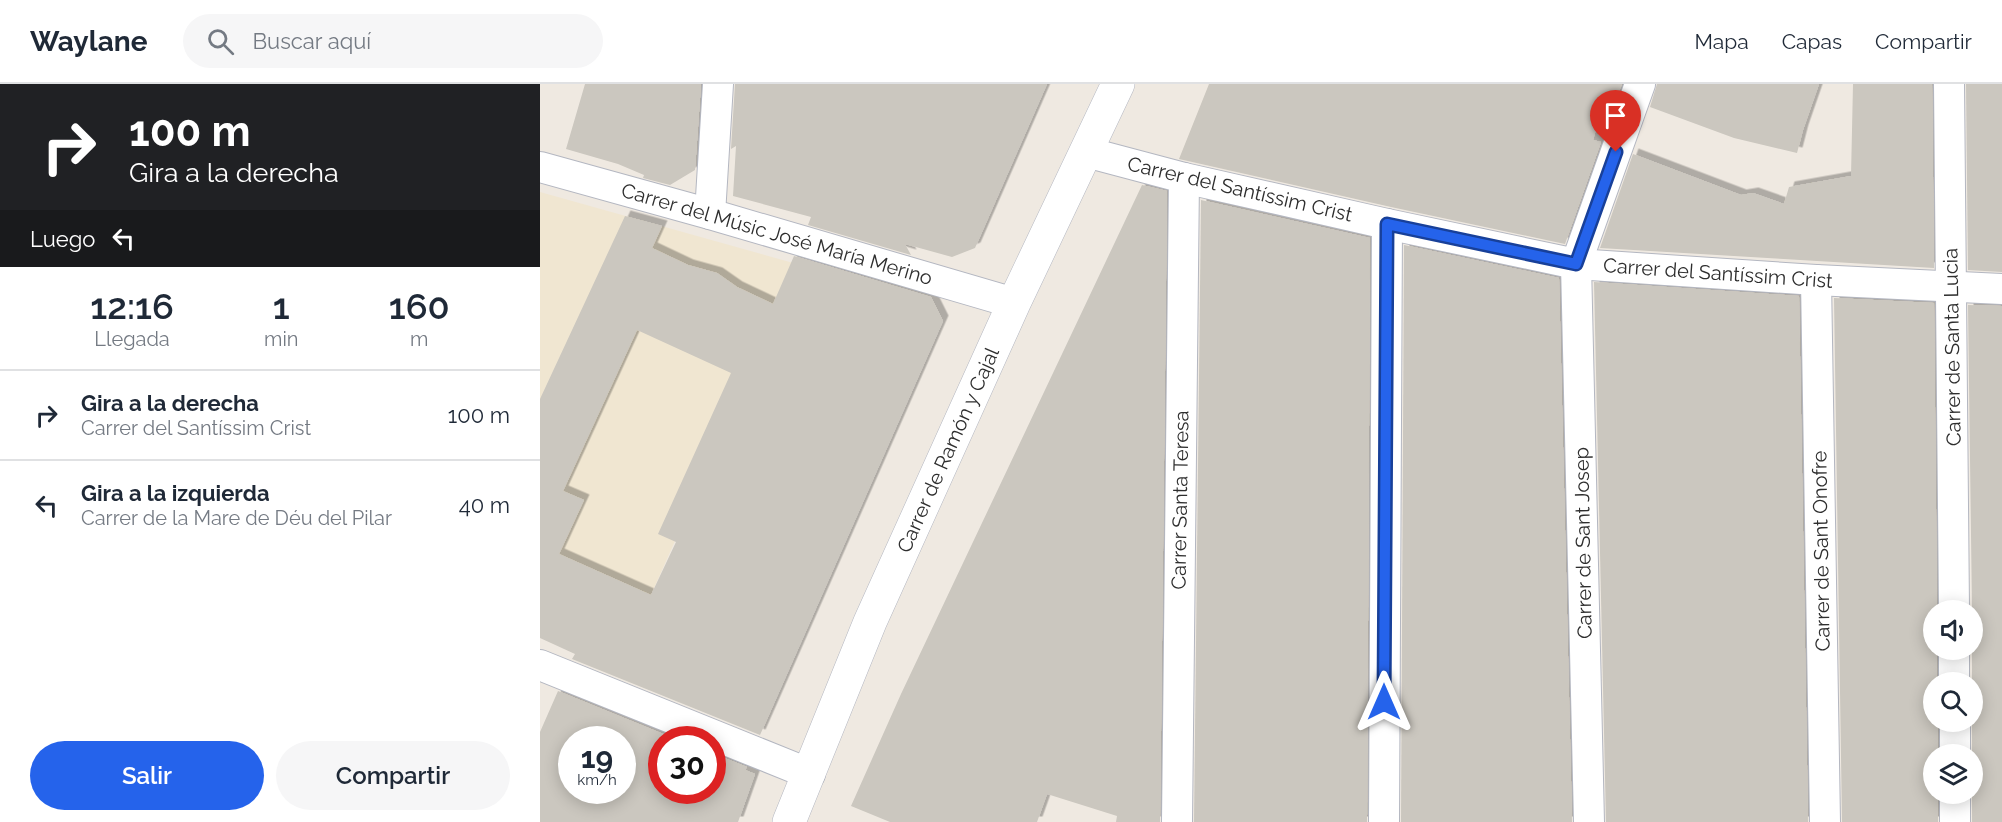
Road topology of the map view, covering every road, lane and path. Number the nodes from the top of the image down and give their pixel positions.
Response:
1 (718, 84) edge
2 (1118, 84) edge
3 (1640, 84) edge
4 (1948, 84) edge
5 (1086, 152) junction
6 (540, 167) edge
7 (1184, 178) junction
8 (710, 214) junction
9 (1387, 224) junction
10 (1576, 264) junction
11 (1816, 280) junction
12 (1952, 286) junction
13 (2002, 290) edge
14 (1014, 303) junction
15 (1954, 600) edge
16 (540, 665) edge
17 (810, 774) junction
18 (1955, 804) edge
19 (789, 822) edge
20 (1177, 822) edge
21 (1384, 822) edge
22 (1589, 822) edge
23 (1825, 822) edge
24 (1955, 822) edge

1 - 8 street
2 - 5 street, Carrer de Ramón y Cajal
3 - 10 street
4 - 12 street, Carrer de Santa Lucia
5 - 7 street, Carrer del Santíssim Crist
5 - 14 street, Carrer de Ramón y Cajal
6 - 8 street, Carrer del Músic José María Merino
7 - 9 street, Carrer del Santíssim Crist
7 - 20 street, Carrer Santa Teresa
8 - 14 street, Carrer del Músic José María Merino
9 - 10 street, Carrer del Santíssim Crist
9 - 21 street
10 - 11 street, Carrer del Santíssim Crist
10 - 22 street, Carrer de Sant Josep
11 - 12 street, Carrer del Santíssim Crist
11 - 23 street, Carrer de Sant Onofre
12 - 13 street, Carrer del Santíssim Crist
12 - 15 street, Carrer de Santa Lucia
14 - 17 street, Carrer de Ramón y Cajal
16 - 17 street
17 - 19 street, Carrer de Ramón y Cajal
18 - 24 street

